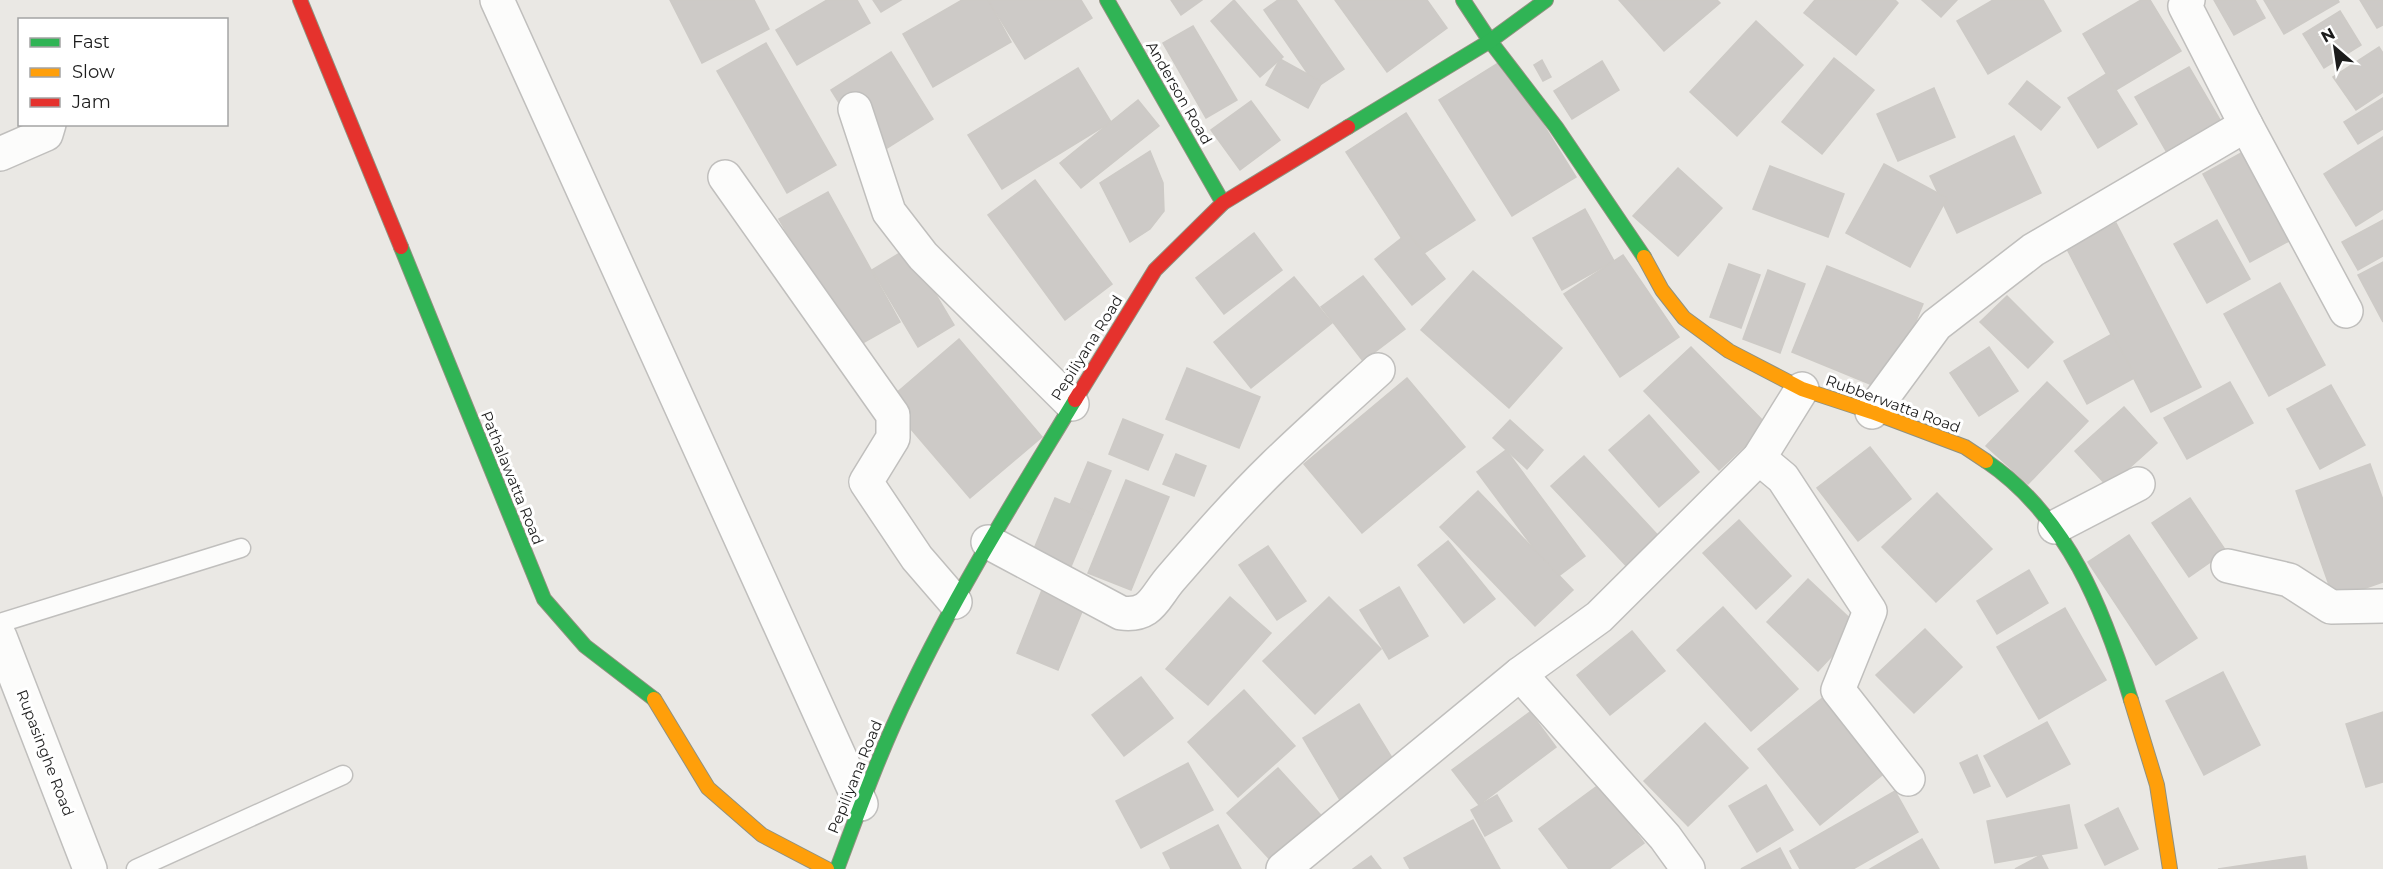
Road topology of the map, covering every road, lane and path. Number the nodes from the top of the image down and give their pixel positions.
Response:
1 (300, 0) edge
2 (497, 0) edge
3 (1107, 0) edge
4 (1462, 0) edge
5 (1545, 0) edge
6 (2188, 0) edge
7 (1490, 41) junction
8 (855, 109) dead end
9 (2246, 125) junction
10 (48, 126) edge
11 (0, 154) edge
12 (725, 177) dead end
13 (1223, 203) junction
14 (2346, 311) dead end
15 (1378, 370) dead end
16 (1802, 389) junction
17 (1072, 404) junction
18 (1872, 412) junction
19 (1759, 458) junction
20 (2139, 484) dead end
21 (2055, 527) junction
22 (988, 542) junction
23 (241, 548) dead end
24 (2228, 566) dead end
25 (955, 603) junction
26 (2383, 606) edge
27 (0, 623) edge
28 (0, 637) edge
29 (1520, 674) junction
30 (343, 775) dead end
31 (1908, 779) dead end
32 (861, 804) junction
33 (90, 869) edge
34 (136, 869) edge
35 (827, 869) edge
36 (837, 869) edge
37 (1283, 869) edge
38 (1688, 869) edge
39 (2170, 869) edge

1 - 35 street, Pathalawatta Road
2 - 32 street
3 - 13 street, Anderson Road
4 - 7 street, Rubberwatta Road
5 - 7 street, Pepiliyana Road
6 - 9 street
7 - 13 street, Pepiliyana Road
7 - 16 street, Rubberwatta Road
8 - 17 street
9 - 14 street
9 - 18 street
10 - 11 street
12 - 25 street
13 - 17 street, Pepiliyana Road
15 - 22 street
16 - 18 street, Rubberwatta Road
16 - 19 street
17 - 22 street, Pepiliyana Road
18 - 21 street, Rubberwatta Road
19 - 29 street
19 - 31 street
20 - 21 street
21 - 39 street, Rubberwatta Road
22 - 25 street, Pepiliyana Road
23 - 27 lane
24 - 26 street
25 - 32 street, Pepiliyana Road
28 - 33 street, Rupasinghe Road
29 - 37 street
29 - 38 street
30 - 34 lane
32 - 36 street, Pepiliyana Road

